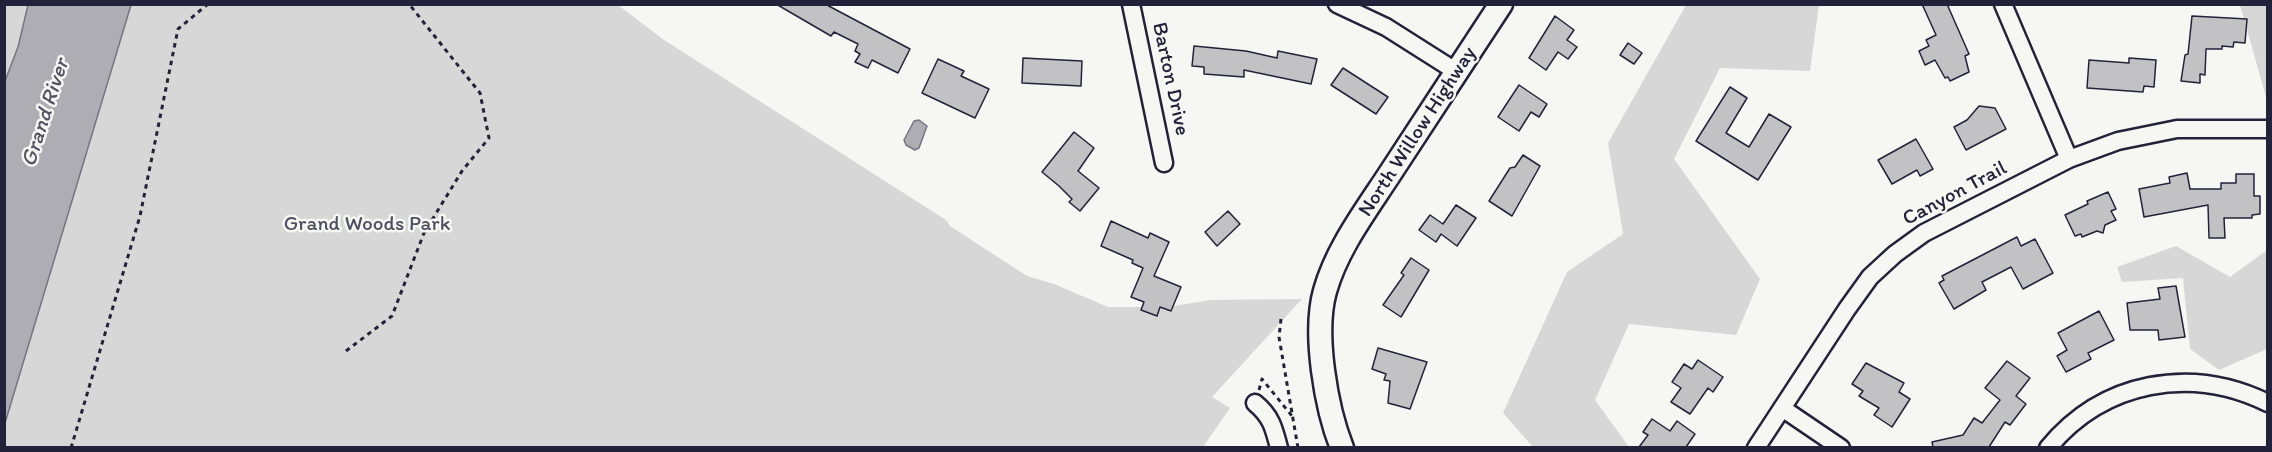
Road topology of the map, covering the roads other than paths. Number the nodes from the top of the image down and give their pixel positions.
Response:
1 (1131, 4) edge
2 (1337, 4) edge
3 (1501, 4) edge
4 (2003, 4) edge
5 (1457, 72) junction
6 (2268, 129) edge
7 (2069, 159) junction
8 (1164, 163) dead end
9 (1255, 403) dead end
10 (2268, 404) edge
11 (1782, 408) junction
12 (1279, 447) edge
13 (1342, 447) edge
14 (1756, 447) edge
15 (1841, 447) edge
16 (2048, 447) edge

1 - 8 street, Barton Drive
2 - 5 street
3 - 5 street, North Willow Highway
4 - 7 street
5 - 13 street, North Willow Highway
6 - 7 street, Canyon Trail
7 - 11 street, Canyon Trail
9 - 12 street
10 - 16 street
11 - 14 street, Canyon Trail
11 - 15 street

